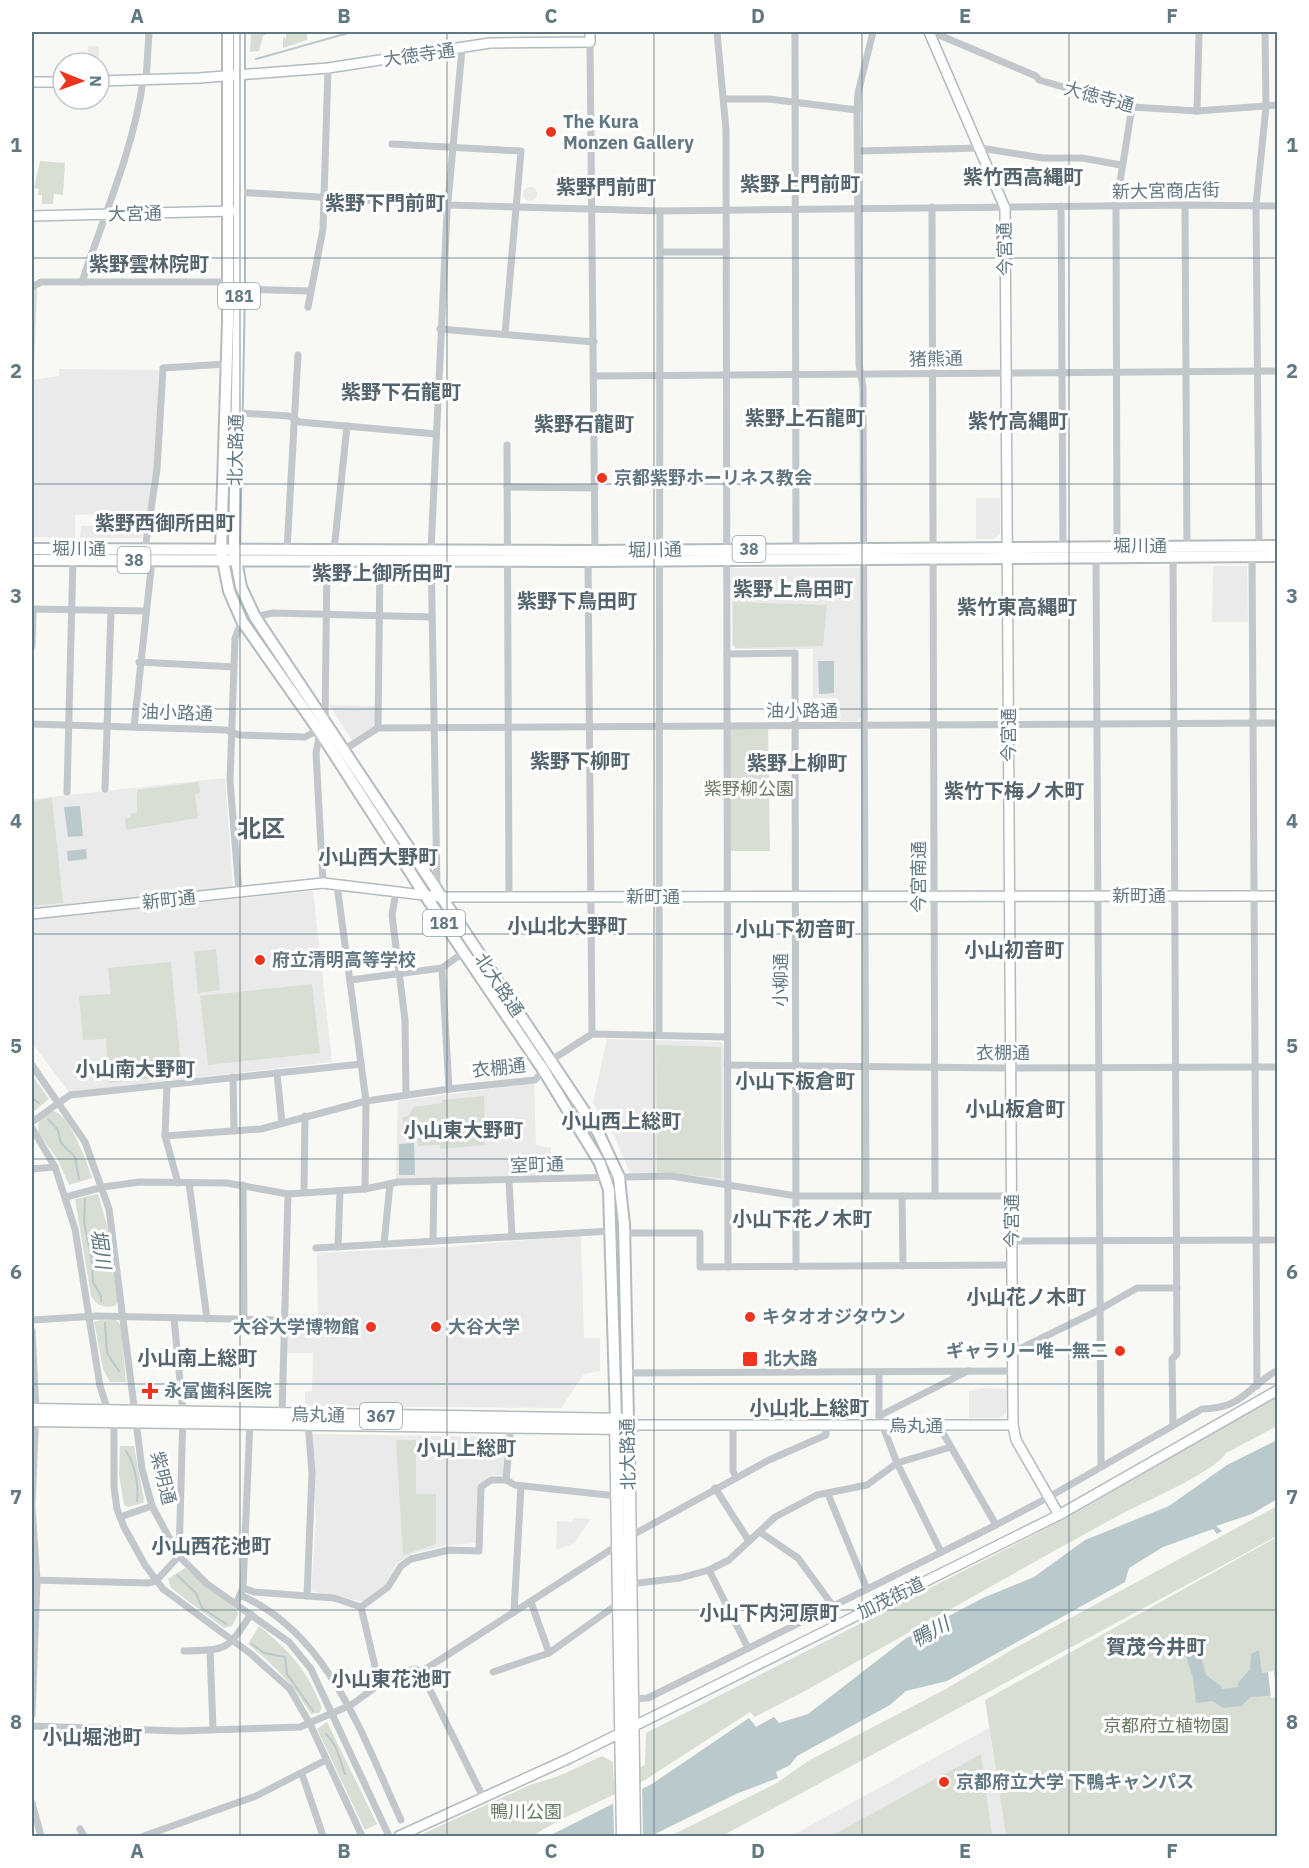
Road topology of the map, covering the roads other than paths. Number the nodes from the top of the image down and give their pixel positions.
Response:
1 (149, 32) edge
2 (228, 32) edge
3 (239, 32) edge
4 (590, 32) edge
5 (717, 32) edge
6 (795, 32) edge
7 (873, 32) edge
8 (931, 32) edge
9 (1198, 32) edge
10 (1264, 32) edge
11 (590, 42) junction
12 (462, 49) junction
13 (328, 68) junction
14 (234, 74) junction
15 (111, 81) edge
16 (144, 81) junction
17 (32, 82) edge
18 (51, 82) edge
19 (725, 99) junction
20 (794, 103) junction
21 (1278, 105) edge
22 (1266, 106) junction
23 (1132, 107) junction
24 (857, 110) junction
25 (1197, 111) junction
26 (392, 144) dead end
27 (452, 147) junction
28 (980, 148) junction
29 (858, 151) junction
30 (1121, 165) junction
31 (233, 192) junction
32 (324, 198) junction
33 (447, 205) junction
34 (1185, 205) junction
35 (1256, 205) junction
36 (1061, 206) junction
37 (1278, 206) edge
38 (516, 207) junction
39 (932, 207) junction
40 (1116, 207) junction
41 (1005, 208) junction
42 (592, 209) junction
43 (859, 209) junction
44 (233, 211) junction
45 (660, 211) junction
46 (726, 211) junction
47 (793, 211) junction
48 (104, 214) junction
49 (32, 216) edge
50 (661, 252) junction
51 (726, 252) junction
52 (82, 282) junction
53 (227, 282) junction
54 (32, 287) edge
55 (239, 289) junction
56 (310, 291) junction
57 (308, 307) dead end
58 (440, 329) junction
59 (505, 334) junction
60 (594, 342) junction
61 (298, 355) dead end
62 (226, 364) junction
63 (1257, 371) junction
64 (1278, 371) edge
65 (1062, 372) junction
66 (1116, 372) junction
67 (1186, 373) junction
68 (933, 374) junction
69 (1006, 374) junction
70 (795, 375) junction
71 (861, 375) junction
72 (594, 376) junction
73 (660, 376) junction
74 (727, 377) junction
75 (224, 412) junction
76 (237, 413) junction
77 (293, 418) junction
78 (347, 426) junction
79 (436, 434) junction
80 (507, 445) dead end
81 (507, 487) junction
82 (595, 488) junction
83 (1063, 546) junction
84 (1258, 546) junction
85 (1278, 546) edge
86 (32, 549) edge
87 (146, 549) junction
88 (287, 550) junction
89 (334, 550) junction
90 (595, 551) junction
91 (1117, 551) junction
92 (1187, 551) junction
93 (1008, 552) junction
94 (796, 553) junction
95 (865, 553) junction
96 (933, 553) junction
97 (728, 554) junction
98 (73, 555) junction
99 (221, 555) junction
100 (235, 555) junction
101 (660, 555) junction
102 (431, 556) junction
103 (507, 556) junction
104 (1252, 556) junction
105 (1278, 556) edge
106 (1096, 557) junction
107 (1173, 557) junction
108 (1063, 558) junction
109 (32, 560) edge
110 (152, 560) junction
111 (327, 560) junction
112 (380, 561) junction
113 (588, 561) junction
114 (32, 609) edge
115 (72, 610) junction
116 (111, 611) junction
117 (145, 611) junction
118 (327, 614) junction
119 (380, 615) junction
120 (255, 617) junction
121 (432, 617) junction
122 (242, 621) junction
123 (32, 646) edge
124 (727, 654) junction
125 (139, 662) junction
126 (234, 668) junction
127 (1174, 723) junction
128 (1254, 723) junction
129 (1278, 723) edge
130 (32, 724) edge
131 (1097, 724) junction
132 (69, 725) junction
133 (933, 725) junction
134 (1009, 725) junction
135 (107, 726) junction
136 (660, 726) junction
137 (727, 726) junction
138 (795, 726) junction
139 (865, 726) junction
140 (134, 727) junction
141 (508, 727) junction
142 (590, 727) junction
143 (321, 728) junction
144 (378, 728) junction
145 (434, 728) junction
146 (231, 732) junction
147 (340, 753) junction
148 (105, 789) dead end
149 (67, 792) dead end
150 (323, 883) junction
151 (337, 885) junction
152 (239, 892) junction
153 (396, 892) junction
154 (425, 895) junction
155 (1010, 896) junction
156 (1098, 896) junction
157 (1176, 896) junction
158 (1254, 896) junction
159 (1278, 896) edge
160 (440, 897) junction
161 (509, 897) junction
162 (591, 897) junction
163 (660, 897) junction
164 (727, 897) junction
165 (796, 897) junction
166 (865, 897) junction
167 (934, 897) junction
168 (32, 914) edge
169 (464, 952) junction
170 (442, 968) junction
171 (399, 973) junction
172 (350, 980) junction
173 (592, 1034) junction
174 (659, 1035) junction
175 (727, 1037) junction
176 (361, 1064) junction
177 (32, 1065) edge
178 (728, 1065) junction
179 (796, 1065) junction
180 (865, 1066) junction
181 (548, 1067) junction
182 (934, 1067) junction
183 (1254, 1067) junction
184 (1278, 1067) edge
185 (1012, 1068) junction
186 (1098, 1068) junction
187 (1177, 1068) junction
188 (277, 1072) junction
189 (233, 1077) junction
190 (167, 1084) junction
191 (449, 1089) junction
192 (406, 1095) junction
193 (366, 1101) junction
194 (58, 1102) junction
195 (305, 1116) junction
196 (32, 1122) edge
197 (282, 1123) junction
198 (32, 1128) edge
199 (234, 1131) junction
200 (165, 1136) junction
201 (55, 1167) junction
202 (32, 1169) edge
203 (619, 1176) junction
204 (606, 1177) junction
205 (434, 1181) junction
206 (509, 1181) junction
207 (178, 1182) junction
208 (189, 1183) junction
209 (390, 1184) junction
210 (243, 1185) junction
211 (728, 1185) junction
212 (103, 1187) junction
213 (365, 1188) junction
214 (304, 1191) junction
215 (340, 1191) junction
216 (288, 1194) junction
217 (797, 1196) junction
218 (866, 1196) junction
219 (902, 1196) junction
220 (935, 1196) junction
221 (1012, 1196) junction
222 (66, 1197) junction
223 (611, 1231) junction
224 (624, 1233) junction
225 (512, 1236) junction
226 (1100, 1240) junction
227 (1178, 1240) junction
228 (1255, 1240) junction
229 (1278, 1240) edge
230 (433, 1241) junction
231 (1012, 1241) junction
232 (384, 1244) junction
233 (338, 1247) junction
234 (316, 1248) dead end
235 (1012, 1265) junction
236 (903, 1266) junction
237 (728, 1267) junction
238 (796, 1267) junction
239 (1178, 1288) junction
240 (1101, 1308) junction
241 (88, 1317) junction
242 (124, 1317) junction
243 (174, 1318) junction
244 (207, 1319) junction
245 (32, 1320) edge
246 (244, 1320) junction
247 (284, 1320) junction
248 (32, 1331) edge
249 (1013, 1352) junction
250 (1278, 1370) edge
251 (968, 1371) junction
252 (1013, 1371) junction
253 (627, 1373) junction
254 (879, 1373) junction
255 (1257, 1386) junction
256 (1278, 1390) edge
257 (282, 1414) junction
258 (33, 1415) edge
259 (110, 1416) junction
260 (136, 1417) junction
261 (183, 1418) junction
262 (250, 1419) junction
263 (308, 1419) junction
264 (881, 1421) junction
265 (511, 1424) junction
266 (625, 1425) junction
267 (826, 1425) junction
268 (939, 1425) junction
269 (1013, 1425) junction
270 (1173, 1425) junction
271 (733, 1426) junction
272 (951, 1447) junction
273 (897, 1463) junction
274 (1101, 1467) junction
275 (736, 1477) junction
276 (507, 1480) junction
277 (521, 1486) junction
278 (715, 1488) junction
279 (828, 1494) junction
280 (617, 1496) junction
281 (1049, 1497) junction
282 (32, 1506) edge
283 (152, 1506) junction
284 (1059, 1515) junction
285 (120, 1518) junction
286 (996, 1525) junction
287 (760, 1532) junction
288 (629, 1537) junction
289 (749, 1541) junction
290 (618, 1545) junction
291 (941, 1552) junction
292 (179, 1556) junction
293 (709, 1570) junction
294 (34, 1580) edge
295 (156, 1581) junction
296 (630, 1584) junction
297 (867, 1589) junction
298 (242, 1592) junction
299 (307, 1596) junction
300 (531, 1602) junction
301 (619, 1603) junction
302 (236, 1604) junction
303 (833, 1606) junction
304 (361, 1607) junction
305 (514, 1612) junction
306 (251, 1614) junction
307 (233, 1641) junction
308 (748, 1648) junction
309 (210, 1650) junction
310 (184, 1651) dead end
311 (549, 1653) junction
312 (421, 1672) junction
313 (493, 1672) dead end
314 (378, 1679) junction
315 (32, 1692) edge
316 (631, 1699) junction
317 (349, 1706) junction
318 (331, 1714) junction
319 (32, 1715) edge
320 (310, 1724) junction
321 (32, 1726) edge
322 (213, 1729) junction
323 (626, 1730) junction
324 (327, 1760) junction
325 (627, 1760) junction
326 (302, 1774) junction
327 (483, 1797) junction
328 (32, 1803) edge
329 (401, 1820) dead end
330 (41, 1836) edge
331 (144, 1836) edge
332 (323, 1836) edge
333 (362, 1836) edge
334 (389, 1836) edge
335 (399, 1836) edge
336 (623, 1836) edge
337 (634, 1836) edge

1 - 16 street
2 - 14 main road, 北大路通 / 181
3 - 14 main road, 北大路通 / 181
4 - 11 street
5 - 19 street
6 - 20 street
7 - 24 street
8 - 23 street, 大徳寺通
8 - 28 street, 今宮通
9 - 25 street
10 - 22 street
11 - 12 street, 大徳寺通
11 - 42 street
12 - 13 street, 大徳寺通
12 - 27 street
13 - 14 street, 大徳寺通
13 - 32 street
14 - 16 street, 大徳寺通
14 - 31 main road, 北大路通 / 181
15 - 16 street, 大徳寺通
16 - 48 street
17 - 18 street
19 - 20 street
19 - 46 street
20 - 24 street
20 - 47 street
21 - 22 street, 大徳寺通
22 - 25 street, 大徳寺通
22 - 35 street
23 - 25 street, 大徳寺通
23 - 30 street
24 - 29 street
26 - 27 street
27 - 33 street
27 - 38 street
28 - 29 street
28 - 30 street
28 - 41 street, 今宮通
29 - 43 street
30 - 40 street
31 - 32 street, 新大宮商店街
31 - 44 main road, 北大路通 / 181
32 - 33 street, 新大宮商店街
32 - 56 street
33 - 38 street, 新大宮商店街
33 - 58 street
34 - 35 street, 新大宮商店街
34 - 40 street, 新大宮商店街
34 - 67 street
35 - 37 street, 新大宮商店街
35 - 63 street
36 - 40 street, 新大宮商店街
36 - 41 street, 新大宮商店街
36 - 65 street
38 - 42 street, 新大宮商店街
38 - 59 street
39 - 41 street, 新大宮商店街
39 - 43 street, 新大宮商店街
39 - 68 street, 今宮南通
40 - 66 street
41 - 69 street, 今宮通
42 - 45 street, 新大宮商店街
42 - 60 street
43 - 47 street, 新大宮商店街
43 - 71 street
44 - 48 street, 大宮通
44 - 53 main road, 北大路通 / 181
44 - 55 main road, 北大路通 / 181
45 - 46 street, 新大宮商店街
45 - 50 street
46 - 47 street, 新大宮商店街
46 - 51 street
47 - 70 street
48 - 49 street, 大宮通
48 - 52 street
50 - 51 street
50 - 73 street
51 - 74 street
52 - 53 street
52 - 54 street
53 - 62 main road, 北大路通 / 181
55 - 56 street
55 - 76 main road, 北大路通 / 181
56 - 57 street
58 - 59 street
58 - 79 street
59 - 60 street
60 - 72 street
61 - 77 street
62 - 75 main road, 北大路通 / 181
62 - 87 street
63 - 64 street, 猪熊通
63 - 67 street, 猪熊通
63 - 84 street
65 - 66 street, 猪熊通
65 - 69 street, 猪熊通
65 - 83 street
66 - 67 street, 猪熊通
66 - 91 street
67 - 92 street
68 - 69 street, 猪熊通
68 - 71 street, 猪熊通
68 - 96 street, 今宮南通
69 - 93 street, 今宮通
70 - 71 street, 猪熊通
70 - 74 street, 猪熊通
70 - 94 street
71 - 95 street
72 - 73 street, 猪熊通
72 - 82 street
73 - 74 street, 猪熊通
73 - 101 street
74 - 97 street
75 - 76 street
75 - 99 main road, 北大路通 / 181
76 - 77 street
76 - 100 main road, 北大路通 / 181
77 - 78 street
77 - 88 street
78 - 79 street
78 - 89 street
79 - 102 street
80 - 81 street
81 - 82 street
81 - 103 street
82 - 90 street
83 - 91 main road, 堀川通 / 38
83 - 93 main road, 堀川通 / 38
83 - 108 street
84 - 85 main road, 堀川通 / 38
84 - 92 main road, 堀川通 / 38
84 - 104 street
86 - 98 main road, 堀川通 / 38
87 - 98 main road, 堀川通 / 38
87 - 99 main road, 堀川通 / 38
87 - 110 street
88 - 89 main road, 堀川通 / 38
88 - 100 main road, 堀川通 / 38
89 - 102 main road, 堀川通 / 38
89 - 111 street
90 - 101 main road, 堀川通 / 38
90 - 103 main road, 堀川通 / 38
90 - 113 street
91 - 92 main road, 堀川通 / 38
91 - 106 main road, 堀川通 / 38
91 - 107 main road, 堀川通 / 38
92 - 104 main road, 堀川通 / 38
92 - 107 main road, 堀川通 / 38
93 - 96 main road, 堀川通 / 38
93 - 108 main road, 堀川通 / 38
93 - 134 street, 今宮通
94 - 95 main road, 堀川通 / 38
94 - 97 main road, 堀川通 / 38
95 - 96 main road, 堀川通 / 38
95 - 139 street
96 - 133 street, 今宮南通
97 - 101 main road, 堀川通 / 38
97 - 124 street
98 - 109 main road, 堀川通 / 38
98 - 110 main road, 堀川通 / 38
98 - 115 street
99 - 100 main road, 堀川通 / 38
99 - 110 main road, 堀川通 / 38
99 - 122 main road, 北大路通 / 181
100 - 111 main road, 堀川通 / 38
100 - 120 main road, 北大路通 / 181
101 - 113 main road, 堀川通 / 38
101 - 136 street
102 - 103 main road, 堀川通 / 38
102 - 112 main road, 堀川通 / 38
102 - 121 street
103 - 113 main road, 堀川通 / 38
103 - 141 street
104 - 105 main road, 堀川通 / 38
104 - 128 street
106 - 108 main road, 堀川通 / 38
106 - 131 street
107 - 127 street
110 - 117 street
111 - 112 main road, 堀川通 / 38
111 - 118 street
112 - 119 street
113 - 142 street
114 - 115 street
114 - 123 street
115 - 116 street
115 - 132 street
116 - 117 street
116 - 135 street
117 - 125 street
118 - 119 street
118 - 120 street
118 - 143 street
119 - 121 street
119 - 144 street
120 - 143 main road, 北大路通 / 181
121 - 145 street
122 - 126 street
122 - 143 main road, 北大路通 / 181
124 - 137 street
124 - 138 street, 小柳通
125 - 126 street
125 - 140 street
126 - 146 street
127 - 128 street, 油小路通
127 - 131 street, 油小路通
127 - 157 street
128 - 129 street, 油小路通
128 - 158 street
130 - 132 street, 油小路通
131 - 134 street, 油小路通
131 - 156 street
132 - 135 street, 油小路通
132 - 149 street
133 - 134 street, 油小路通
133 - 139 street, 油小路通
133 - 167 street, 今宮南通
134 - 155 street, 今宮通
135 - 140 street, 油小路通
135 - 148 street
136 - 137 street, 油小路通
136 - 142 street, 油小路通
136 - 163 street
137 - 138 street, 油小路通
137 - 164 street
138 - 139 street, 油小路通
138 - 165 street, 小柳通
139 - 166 street
140 - 146 street, 油小路通
141 - 142 street, 油小路通
141 - 145 street, 油小路通
141 - 161 street
142 - 162 street
143 - 146 street, 油小路通
143 - 147 main road, 北大路通 / 181
143 - 150 street
144 - 145 street, 油小路通
144 - 147 street
145 - 160 street
146 - 152 street
147 - 154 main road, 北大路通 / 181
147 - 160 main road, 北大路通 / 181
150 - 151 street, 新町通
150 - 152 street, 新町通
151 - 153 street, 新町通
151 - 172 street
152 - 168 street, 新町通
153 - 154 street, 新町通
153 - 171 street
154 - 160 street, 新町通
154 - 169 main road, 北大路通 / 181
155 - 156 street, 新町通
155 - 167 street, 新町通
155 - 185 street, 今宮通
156 - 157 street, 新町通
156 - 186 street
157 - 158 street, 新町通
157 - 187 street
158 - 159 street, 新町通
158 - 183 street
160 - 161 street, 新町通
160 - 181 main road, 北大路通 / 181
161 - 162 street, 新町通
162 - 163 street, 新町通
162 - 173 street
163 - 164 street, 新町通
163 - 174 street
164 - 165 street, 新町通
164 - 175 street
165 - 166 street, 新町通
165 - 179 street, 小柳通
166 - 167 street, 新町通
166 - 180 street
167 - 182 street, 今宮南通
169 - 170 street
169 - 181 main road, 北大路通 / 181
170 - 171 street
170 - 191 street
171 - 172 street
171 - 192 street
172 - 176 street
173 - 174 street
173 - 181 street, 衣棚通
174 - 175 street
175 - 178 street
176 - 188 street
176 - 193 street
177 - 194 street, 紫明通
178 - 179 street, 衣棚通
178 - 211 street
179 - 180 street, 衣棚通
179 - 217 street, 小柳通
180 - 182 street, 衣棚通
180 - 218 street
181 - 191 street, 衣棚通
181 - 203 main road, 北大路通 / 181
181 - 204 main road, 北大路通 / 181
182 - 185 street, 衣棚通
182 - 220 street, 今宮南通
183 - 184 street, 衣棚通
183 - 187 street, 衣棚通
183 - 228 street
185 - 186 street, 衣棚通
185 - 221 street, 今宮通
186 - 187 street, 衣棚通
186 - 226 street
187 - 227 street
188 - 189 street
188 - 197 street
189 - 190 street
189 - 199 street
190 - 194 street
190 - 200 street
191 - 192 street, 衣棚通
192 - 193 street, 衣棚通
193 - 195 street, 衣棚通
193 - 213 street
194 - 196 street
194 - 212 street, 紫明通
195 - 197 street, 衣棚通
195 - 214 street
197 - 199 street, 衣棚通
198 - 201 street
199 - 200 street, 衣棚通
200 - 207 street
201 - 202 street
201 - 222 street
203 - 204 street, 室町通
203 - 211 street, 室町通
203 - 224 main road, 北大路通 / 181
204 - 206 street, 室町通
204 - 223 main road, 北大路通 / 181
205 - 206 street, 室町通
205 - 209 street, 室町通
205 - 230 street
206 - 225 street
207 - 208 street, 室町通
207 - 212 street, 室町通
208 - 210 street, 室町通
208 - 244 street
209 - 213 street, 室町通
209 - 232 street
210 - 216 street, 室町通
210 - 246 street
211 - 217 street, 室町通
211 - 237 street
212 - 222 street, 室町通
212 - 242 street, 紫明通
213 - 215 street, 室町通
214 - 215 street, 室町通
214 - 216 street, 室町通
215 - 233 street
216 - 247 street
217 - 218 street, 室町通
217 - 238 street, 小柳通
218 - 219 street, 室町通
219 - 220 street, 室町通
219 - 236 street
220 - 221 street, 室町通
221 - 231 street, 今宮通
222 - 241 street
223 - 225 street
223 - 266 main road, 北大路通 / 181
224 - 237 street
224 - 253 main road, 北大路通 / 181
225 - 230 street
226 - 227 street
226 - 231 street
226 - 240 street
227 - 228 street
227 - 239 street
228 - 229 street
228 - 255 street
230 - 232 street
231 - 235 street, 今宮通
232 - 233 street
233 - 234 street
235 - 236 street
235 - 249 street, 今宮通
236 - 238 street
237 - 238 street
239 - 240 street
239 - 270 street
240 - 249 street
240 - 274 street
241 - 242 street
241 - 245 street
241 - 259 street
242 - 243 street
242 - 260 street, 紫明通
243 - 244 street
243 - 261 street
244 - 246 street
246 - 247 street
247 - 257 street
248 - 258 street
249 - 252 street, 今宮通
250 - 255 street
251 - 252 street
251 - 254 street
251 - 264 street
252 - 269 street, 今宮通
253 - 254 street
253 - 266 main road, 北大路通 / 181
254 - 264 street
255 - 270 street
256 - 284 street, 加茂街道
257 - 262 highway, 烏丸通 / 367
257 - 263 highway, 烏丸通 / 367
258 - 259 highway, 烏丸通 / 367
258 - 282 street
259 - 260 highway, 烏丸通 / 367
259 - 285 street
260 - 261 highway, 烏丸通 / 367
260 - 283 street, 紫明通
261 - 262 highway, 烏丸通 / 367
261 - 292 street
262 - 263 highway, 烏丸通 / 367
262 - 298 street
263 - 265 highway, 烏丸通 / 367
263 - 299 street
264 - 267 street, 烏丸通
264 - 268 street, 烏丸通
264 - 273 street
265 - 266 highway, 烏丸通 / 367
265 - 276 street
266 - 271 street, 烏丸通
266 - 280 highway, 北大路通
266 - 288 highway, 北大路通
267 - 271 street, 烏丸通
267 - 275 street
268 - 269 street, 烏丸通
268 - 272 street
269 - 281 street, 今宮通
270 - 274 street
271 - 275 street
272 - 273 street
272 - 286 street
273 - 279 street
273 - 291 street
274 - 281 street
275 - 278 street
276 - 277 street
276 - 304 street
277 - 280 street
277 - 305 street
278 - 288 street
278 - 289 street
279 - 287 street
279 - 297 street
280 - 290 highway, 北大路通
281 - 284 street, 今宮通
281 - 286 street
282 - 294 street
283 - 285 street
283 - 292 street, 紫明通
284 - 323 street, 加茂街道
285 - 295 street
286 - 291 street
287 - 289 street
287 - 303 street
288 - 296 highway, 北大路通
289 - 293 street
290 - 300 street
290 - 301 highway, 北大路通
291 - 297 street
292 - 295 street
292 - 302 street, 紫明通
293 - 296 street
293 - 308 street
294 - 295 street
294 - 315 street
295 - 307 street
296 - 316 highway, 北大路通
297 - 303 street
298 - 299 street
298 - 302 street
298 - 317 street
299 - 304 street
300 - 305 street
300 - 311 street
301 - 311 street
301 - 323 highway, 北大路通
302 - 306 street, 紫明通
303 - 308 street
304 - 314 street
305 - 312 street
306 - 307 street
306 - 318 street, 紫明通
307 - 309 street
307 - 320 street
308 - 316 street
309 - 310 street
309 - 322 street
311 - 313 street
312 - 314 street
312 - 327 street
314 - 317 street
315 - 319 street
316 - 323 highway, 北大路通
317 - 318 street
317 - 329 street
318 - 320 street
318 - 334 street, 紫明通
320 - 322 street
320 - 324 street
321 - 322 street
323 - 325 highway, 北大路通
323 - 327 street, 加茂街道
324 - 326 street
324 - 333 street
325 - 336 highway, 北大路通
325 - 337 highway, 北大路通
326 - 331 street
326 - 332 street
327 - 335 street, 加茂街道
328 - 330 street

